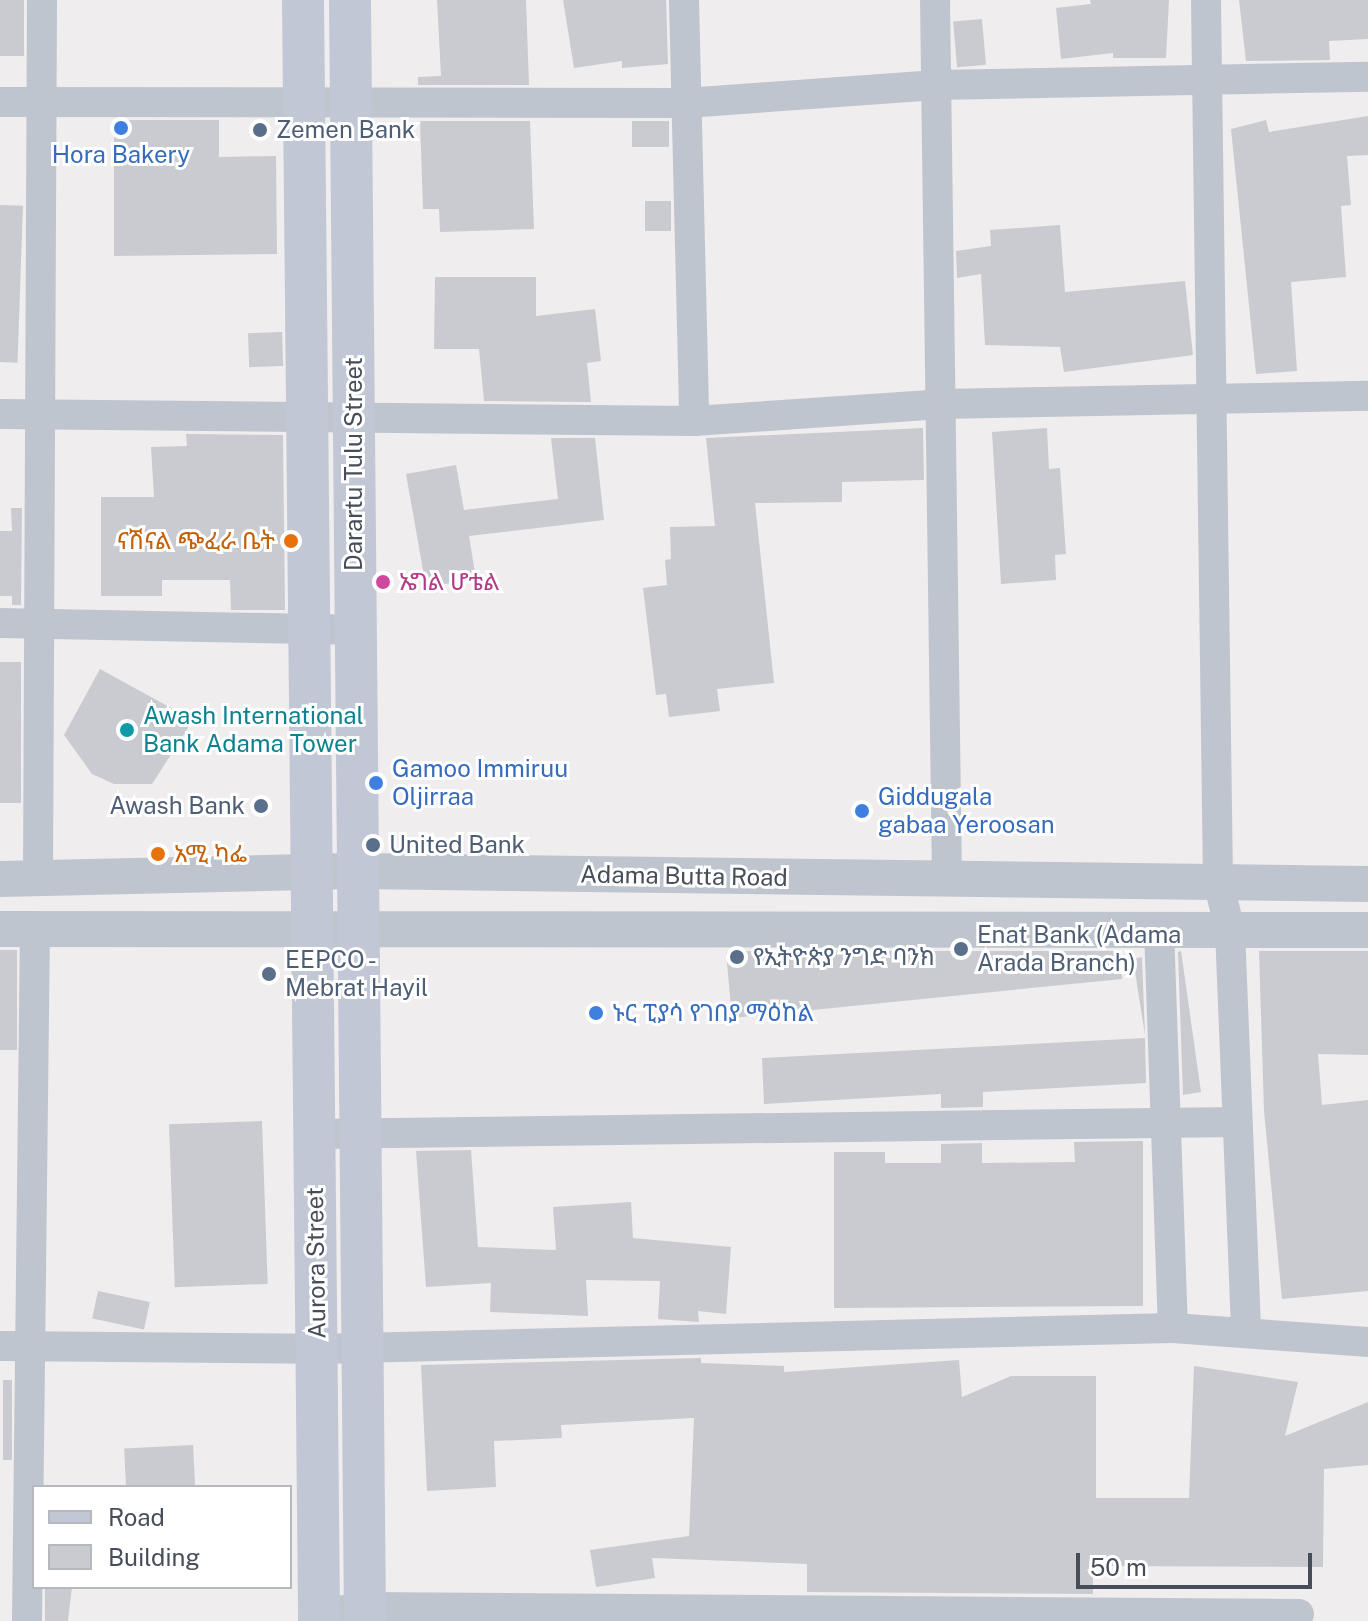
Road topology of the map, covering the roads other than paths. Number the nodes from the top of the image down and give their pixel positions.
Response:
1 (42, 0) edge
2 (303, 0) edge
3 (350, 0) edge
4 (684, 0) edge
5 (935, 0) edge
6 (1206, 0) edge
7 (1368, 77) edge
8 (1207, 80) junction
9 (936, 85) junction
10 (0, 102) edge
11 (42, 102) junction
12 (686, 103) junction
13 (304, 104) junction
14 (351, 104) junction
15 (1368, 396) edge
16 (1212, 399) junction
17 (941, 404) junction
18 (0, 414) edge
19 (40, 414) junction
20 (308, 415) junction
21 (354, 415) junction
22 (694, 421) junction
23 (0, 623) edge
24 (40, 624) junction
25 (310, 630) junction
26 (355, 630) junction
27 (359, 871) junction
28 (0, 879) edge
29 (38, 879) junction
30 (947, 880) junction
31 (1218, 881) junction
32 (1368, 884) edge
33 (312, 902) junction
34 (18, 929) edge
35 (359, 929) junction
36 (1159, 929) junction
37 (1230, 930) junction
38 (1368, 930) edge
39 (1166, 1122) junction
40 (1237, 1122) junction
41 (361, 1133) junction
42 (315, 1134) junction
43 (1173, 1328) junction
44 (1246, 1333) junction
45 (1368, 1342) edge
46 (0, 1346) edge
47 (30, 1346) junction
48 (363, 1347) junction
49 (317, 1349) junction
50 (365, 1614) edge
51 (1299, 1614) dead end
52 (319, 1618) edge
53 (27, 1621) edge

1 - 11 street
2 - 13 main road, Darartu Tulu Street
3 - 14 main road, Darartu Tulu Street
4 - 12 street
5 - 9 street
6 - 8 street
7 - 8 street
8 - 9 street
8 - 16 street
9 - 12 street
9 - 17 street
10 - 11 street
11 - 13 street
11 - 19 street
12 - 14 street
12 - 22 street
13 - 14 street
13 - 20 main road, Darartu Tulu Street
14 - 21 main road, Darartu Tulu Street
15 - 16 street
16 - 17 street
16 - 31 street
17 - 22 street
17 - 30 street
18 - 19 street
19 - 20 street
19 - 24 street
20 - 21 street
20 - 25 main road, Darartu Tulu Street
21 - 22 street
21 - 26 main road, Darartu Tulu Street
23 - 24 street
24 - 25 street
24 - 29 street
25 - 26 street
25 - 33 main road, Darartu Tulu Street
26 - 27 main road, Darartu Tulu Street
27 - 30 street, Adama Butta Road
27 - 33 street, Adama Butta Road
27 - 35 main road, Darartu Tulu Street
28 - 29 street, Adama Butta Road
29 - 33 street, Adama Butta Road
30 - 31 street, Adama Butta Road
31 - 32 street, Adama Butta Road
31 - 37 street
33 - 34 street, Adama Butta Road
33 - 35 street, Adama Butta Road
33 - 42 main road, Aurora Street
34 - 47 street
35 - 36 street, Adama Butta Road
35 - 41 main road, Aurora Street
36 - 37 street, Adama Butta Road
36 - 39 street
37 - 38 street, Adama Butta Road
37 - 40 street
39 - 40 street
39 - 41 street
39 - 43 street
40 - 44 street
41 - 42 street
41 - 48 main road, Aurora Street
42 - 49 main road, Aurora Street
43 - 44 street
43 - 48 street
44 - 45 street
46 - 47 street
47 - 49 street
47 - 53 street
48 - 49 street
48 - 50 main road, Aurora Street
49 - 52 main road, Aurora Street
50 - 51 street
50 - 52 street

